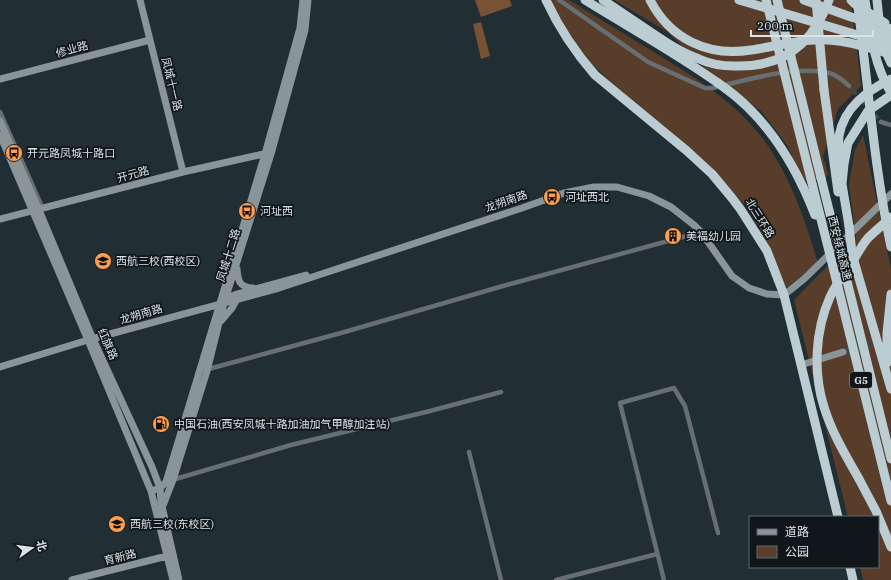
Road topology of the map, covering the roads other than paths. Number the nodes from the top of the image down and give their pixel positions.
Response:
1 (140, 0) edge
2 (303, 0) edge
3 (308, 0) edge
4 (546, 0) edge
5 (559, 0) edge
6 (585, 0) edge
7 (603, 0) edge
8 (739, 0) edge
9 (762, 0) edge
10 (766, 0) edge
11 (777, 0) edge
12 (804, 0) edge
13 (816, 0) edge
14 (829, 0) edge
15 (851, 0) edge
16 (857, 0) edge
17 (865, 0) edge
18 (876, 0) edge
19 (652, 3) edge
20 (891, 28) edge
21 (891, 38) edge
22 (150, 40) junction
23 (891, 45) edge
24 (891, 54) edge
25 (891, 63) edge
26 (0, 79) edge
27 (891, 79) edge
28 (849, 86) tunnel mouth
29 (891, 94) edge
30 (0, 112) edge
31 (0, 121) edge
32 (882, 122) tunnel mouth
33 (891, 125) edge
34 (0, 134) edge
35 (268, 153) junction
36 (183, 172) junction
37 (842, 184) junction
38 (891, 194) edge
39 (38, 210) junction
40 (891, 218) edge
41 (0, 220) edge
42 (847, 227) junction
43 (701, 232) junction
44 (891, 247) edge
45 (831, 259) junction
46 (237, 264) junction
47 (318, 274) junction
48 (255, 288) junction
49 (891, 294) edge
50 (784, 295) junction
51 (237, 299) junction
52 (223, 301) junction
53 (219, 323) junction
54 (91, 340) junction
55 (843, 352) tunnel mouth
56 (801, 365) junction
57 (0, 366) edge
58 (204, 370) junction
59 (887, 372) junction
60 (891, 389) edge
61 (501, 392) dead end
62 (469, 452) dead end
63 (891, 459) edge
64 (170, 481) junction
65 (160, 488) junction
66 (151, 491) junction
67 (891, 501) edge
68 (159, 509) junction
69 (838, 516) edge
70 (878, 516) edge
71 (879, 518) edge
72 (718, 533) dead end
73 (891, 547) edge
74 (657, 554) junction
75 (170, 555) junction
76 (850, 568) edge
77 (72, 580) edge
78 (173, 580) edge
79 (178, 580) edge
80 (501, 580) edge
81 (556, 580) edge
82 (664, 580) edge
83 (853, 580) edge

1 - 22 street, 凤城十一路
2 - 35 street, 凤城十二路
3 - 35 street, 凤城十二路
4 - 50 highway, 北三环路
5 - 28 street
6 - 45 highway, bridge
7 - 14 highway, bridge
8 - 23 highway
9 - 21 highway
10 - 45 highway, 西安绕城高速 / G5, bridge
11 - 63 highway, 西安绕城高速 / G5, bridge
12 - 20 highway
13 - 42 highway, bridge
15 - 20 highway
16 - 44 highway, bridge
17 - 29 highway, bridge
18 - 25 highway, bridge
19 - 24 highway
22 - 26 street, 修业路
22 - 36 street, 凤城十一路
27 - 37 highway
29 - 37 highway
30 - 39 street
31 - 39 street, 红旗路
32 - 33 street
34 - 39 street, 红旗路
35 - 36 street, 开元路
35 - 46 street, 凤城十二路
35 - 52 street, 凤城十二路
36 - 39 street, 开元路
37 - 42 highway
38 - 50 street
39 - 41 street, 开元路
39 - 54 street, 红旗路
40 - 70 highway, bridge
42 - 59 highway, bridge
43 - 47 street, 龙朔南路
43 - 50 street, 龙朔南路
43 - 58 street
45 - 67 highway, 西安绕城高速 / G5
46 - 48 street
46 - 52 street, 凤城十二路
47 - 48 street, 龙朔南路
47 - 51 street, 龙朔南路
48 - 52 street, 龙朔南路
49 - 59 highway
50 - 56 highway, 北三环路
51 - 52 street, 龙朔南路
51 - 53 street
52 - 53 street, 凤城十二路
52 - 54 street, 龙朔南路
52 - 58 street, 凤城十二路
53 - 58 street, 凤城十二路
54 - 57 street, 龙朔南路
54 - 65 street, 红旗路
54 - 66 street, 红旗路
55 - 56 street
56 - 69 highway, 北三环路
58 - 64 street, 凤城十二路
59 - 60 highway
61 - 64 street
62 - 80 street
64 - 65 street, 凤城十二路
64 - 68 street, 凤城十二路
65 - 66 street, 凤城十二路
65 - 68 street, 红旗路
66 - 68 street, 红旗路
68 - 75 street, 红旗路
71 - 73 highway, bridge
72 - 74 street
74 - 81 street
74 - 82 street
75 - 77 street, 育新路
75 - 78 street, 红旗路
75 - 79 street, 红旗路
76 - 83 highway

